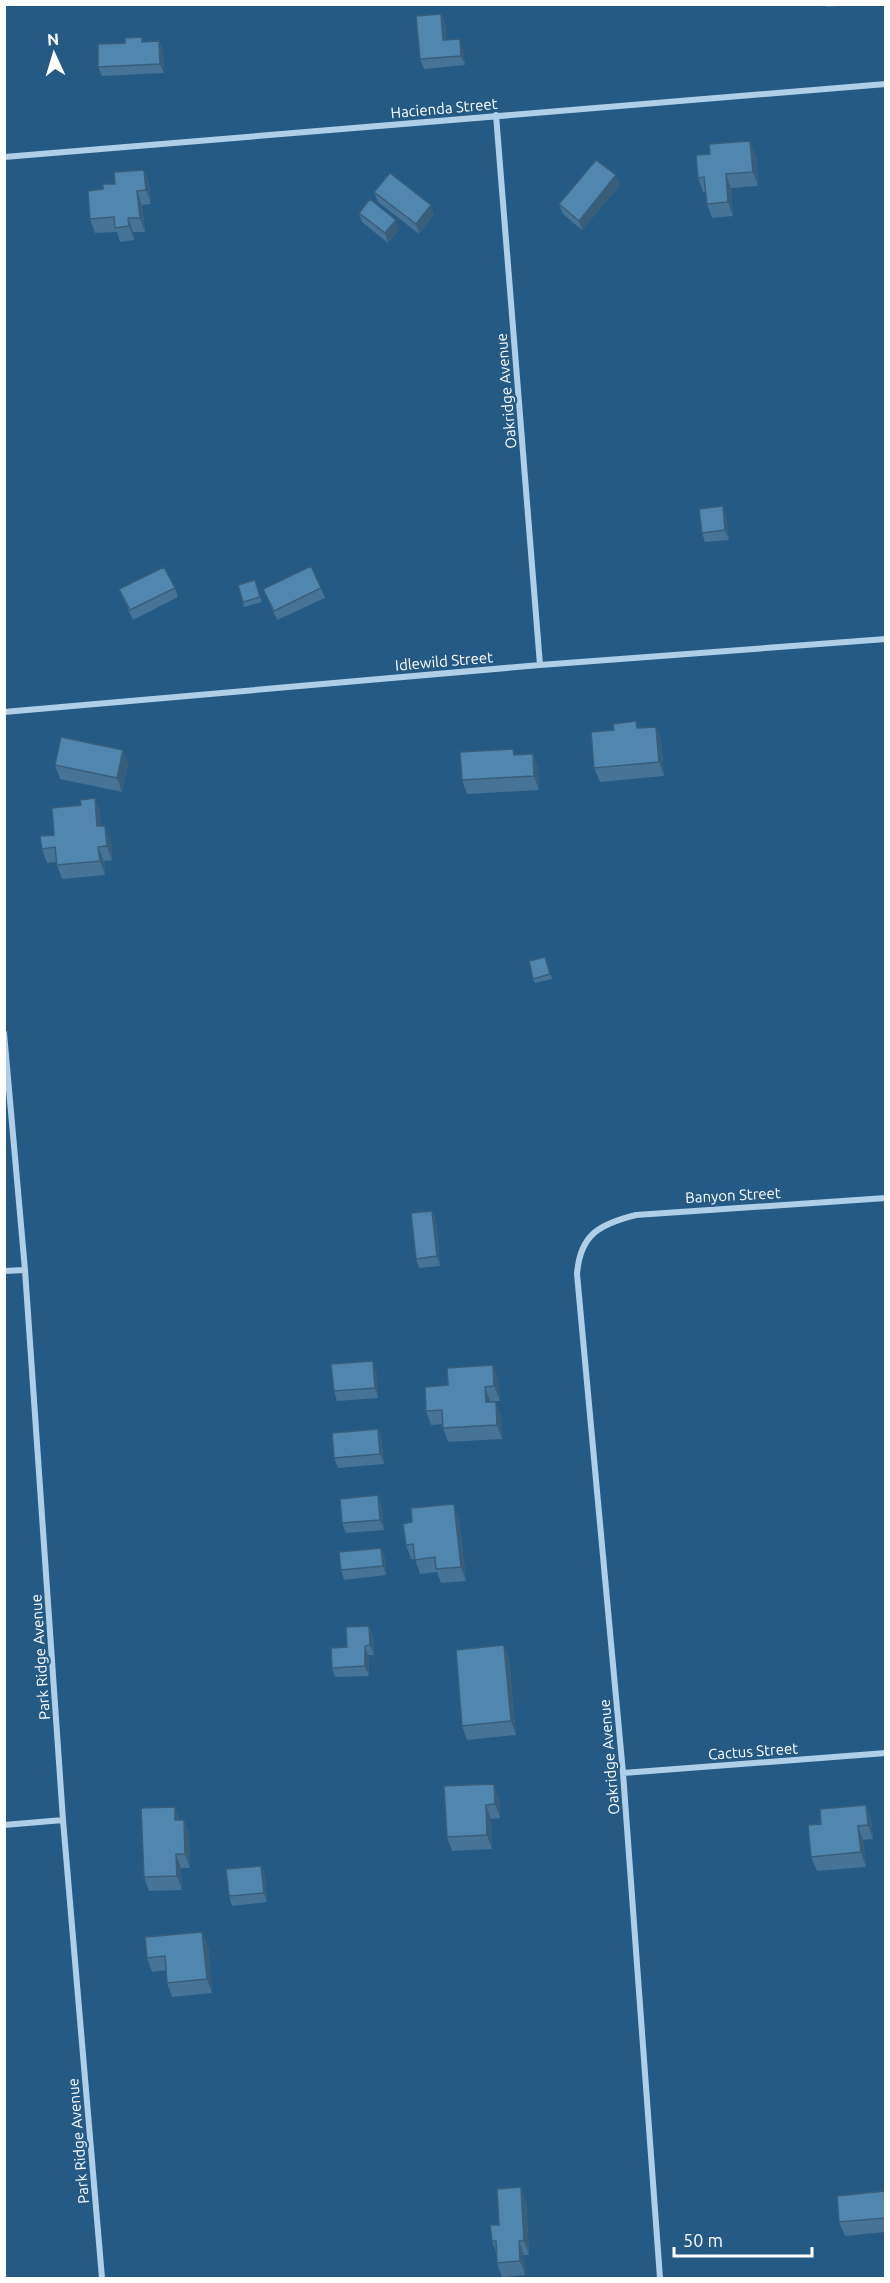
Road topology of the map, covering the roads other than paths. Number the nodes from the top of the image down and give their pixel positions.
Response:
1 (885, 84) edge
2 (496, 115) junction
3 (4, 157) edge
4 (885, 639) edge
5 (540, 664) junction
6 (4, 712) edge
7 (4, 1033) edge
8 (885, 1198) edge
9 (589, 1237) joint
10 (25, 1270) junction
11 (4, 1271) edge
12 (885, 1753) edge
13 (623, 1773) junction
14 (63, 1820) junction
15 (4, 1824) edge
16 (102, 2278) edge
17 (660, 2278) edge

1 - 2 street, Hacienda Street
2 - 3 street, Hacienda Street
2 - 5 street, Oakridge Avenue
4 - 5 street, Idlewild Street
5 - 6 street, Idlewild Street
7 - 10 street, Park Ridge Avenue
8 - 9 street, Banyon Street
9 - 13 street, Oakridge Avenue
10 - 11 street
10 - 14 street, Park Ridge Avenue
12 - 13 street, Cactus Street
13 - 17 street, Oakridge Avenue
14 - 15 street
14 - 16 street, Park Ridge Avenue

